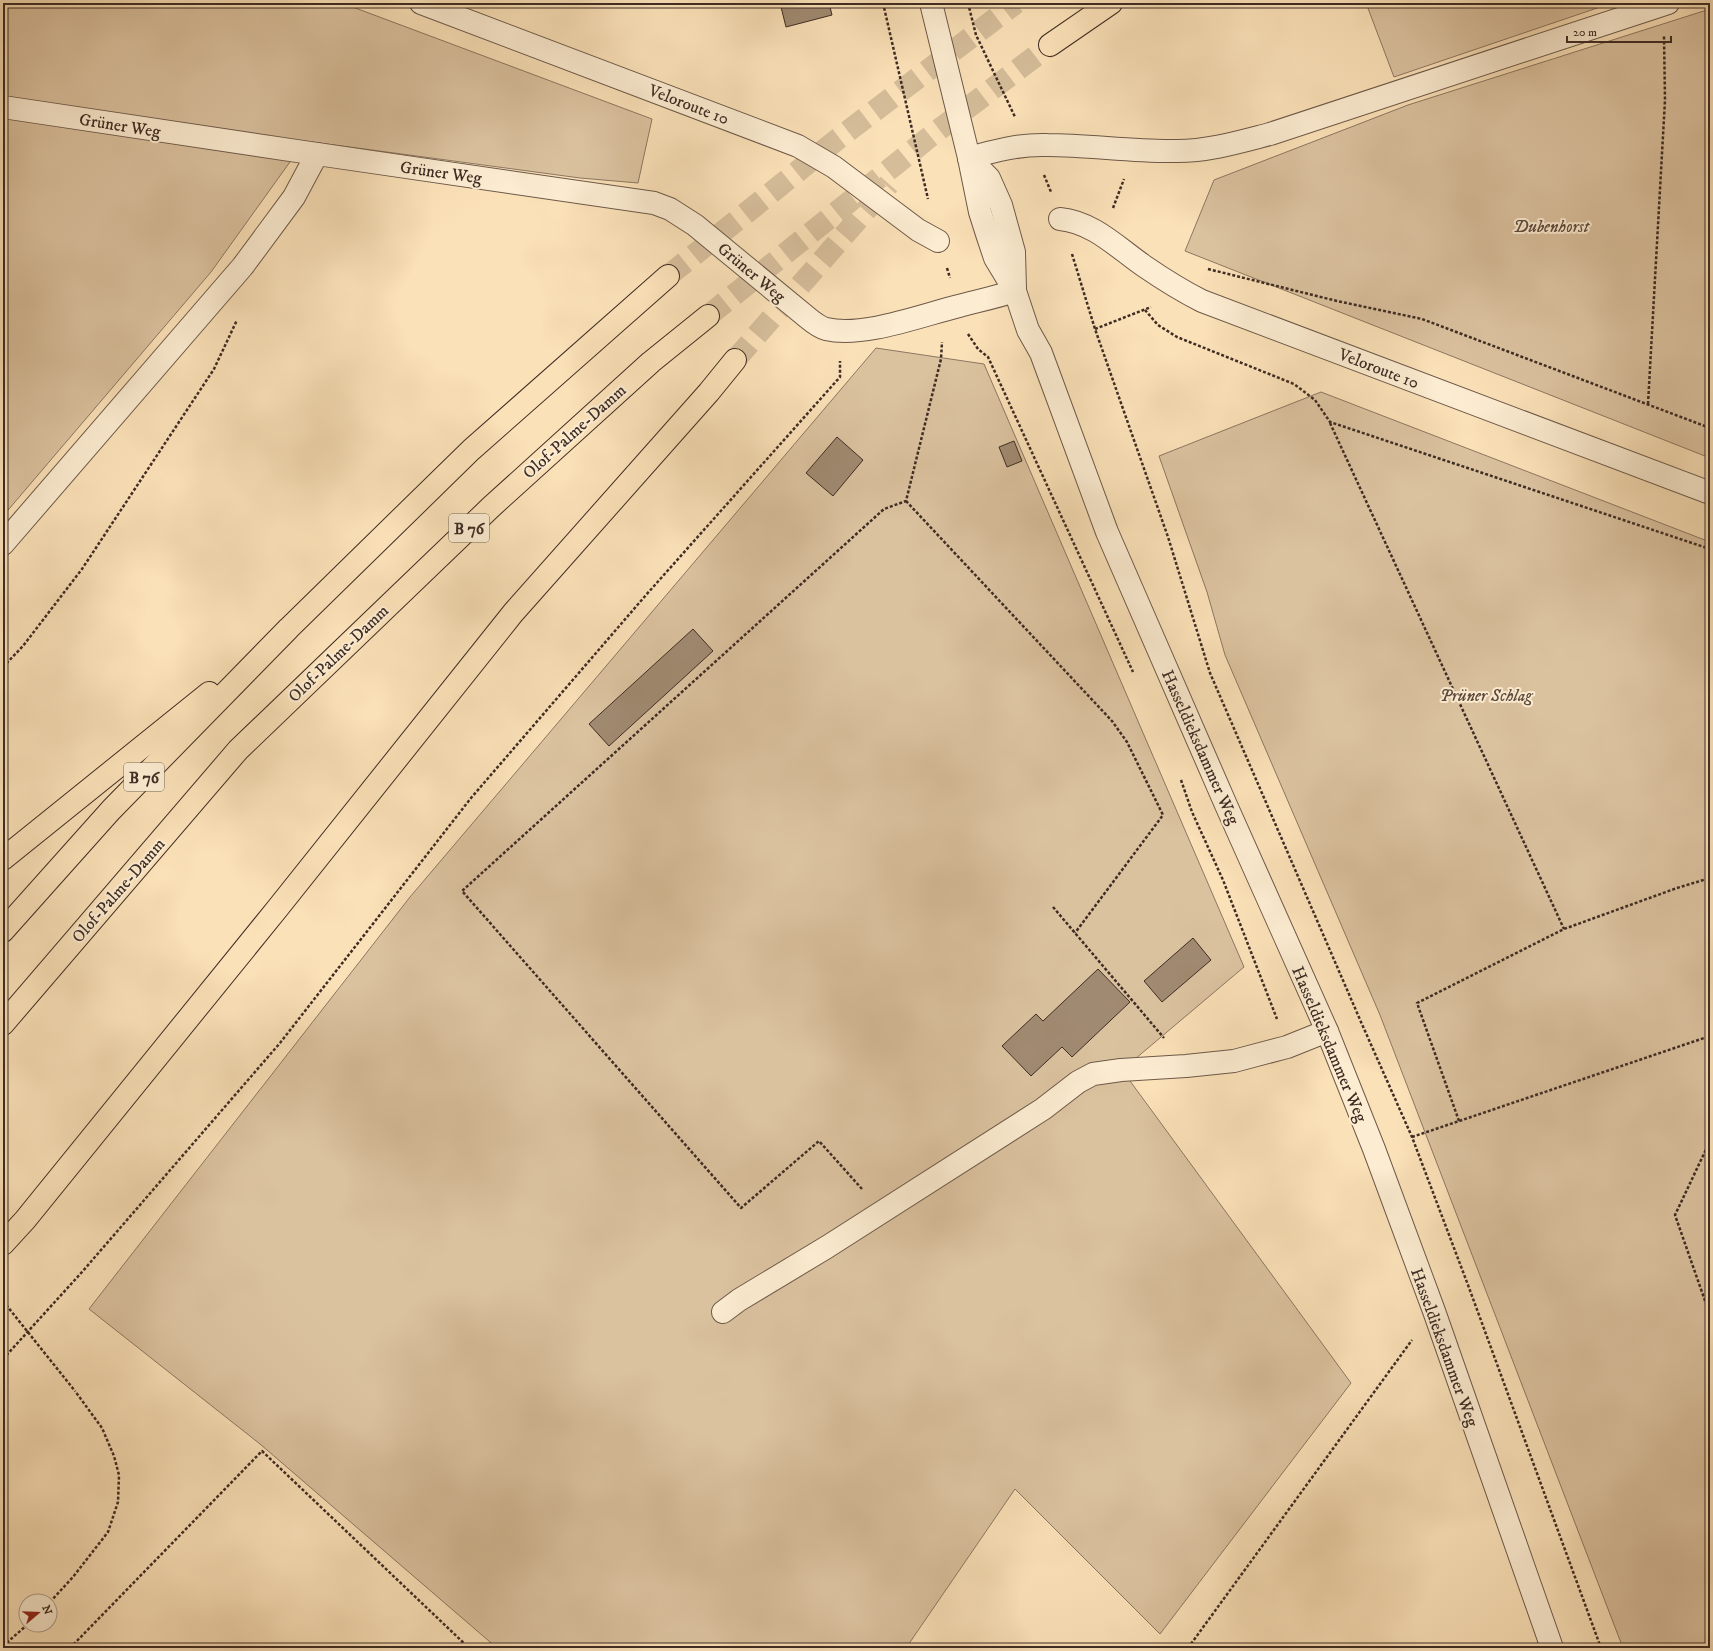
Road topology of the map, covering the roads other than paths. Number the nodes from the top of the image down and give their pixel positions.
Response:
1 (421, 3) edge
2 (931, 3) edge
3 (1111, 3) edge
4 (1664, 4) edge
5 (1050, 45) tunnel mouth
6 (3, 107) edge
7 (317, 154) junction
8 (969, 158) junction
9 (1060, 219) road end
10 (938, 241) road end
11 (668, 276) tunnel mouth
12 (1015, 290) junction
13 (708, 316) tunnel mouth
14 (735, 360) tunnel mouth
15 (1710, 493) edge
16 (3, 544) edge
17 (289, 628) junction
18 (3, 859) edge
19 (3, 931) edge
20 (3, 1024) edge
21 (1327, 1032) junction
22 (3, 1244) edge
23 (723, 1312) dead end
24 (1552, 1648) edge

1 - 10 street, Veloroute 10
2 - 8 street, Hasseldieksdammer Weg
3 - 5 highway
4 - 8 street
6 - 7 street, Grüner Weg
7 - 12 street, Grüner Weg
7 - 16 street
8 - 12 street, Hasseldieksdammer Weg
9 - 15 street, Veloroute 10
11 - 17 highway, B 76
12 - 21 street, Hasseldieksdammer Weg
13 - 20 highway, Olof-Palme-Damm / B 76
14 - 22 highway
17 - 18 highway
17 - 19 highway, B 76
21 - 23 street
21 - 24 street, Hasseldieksdammer Weg

